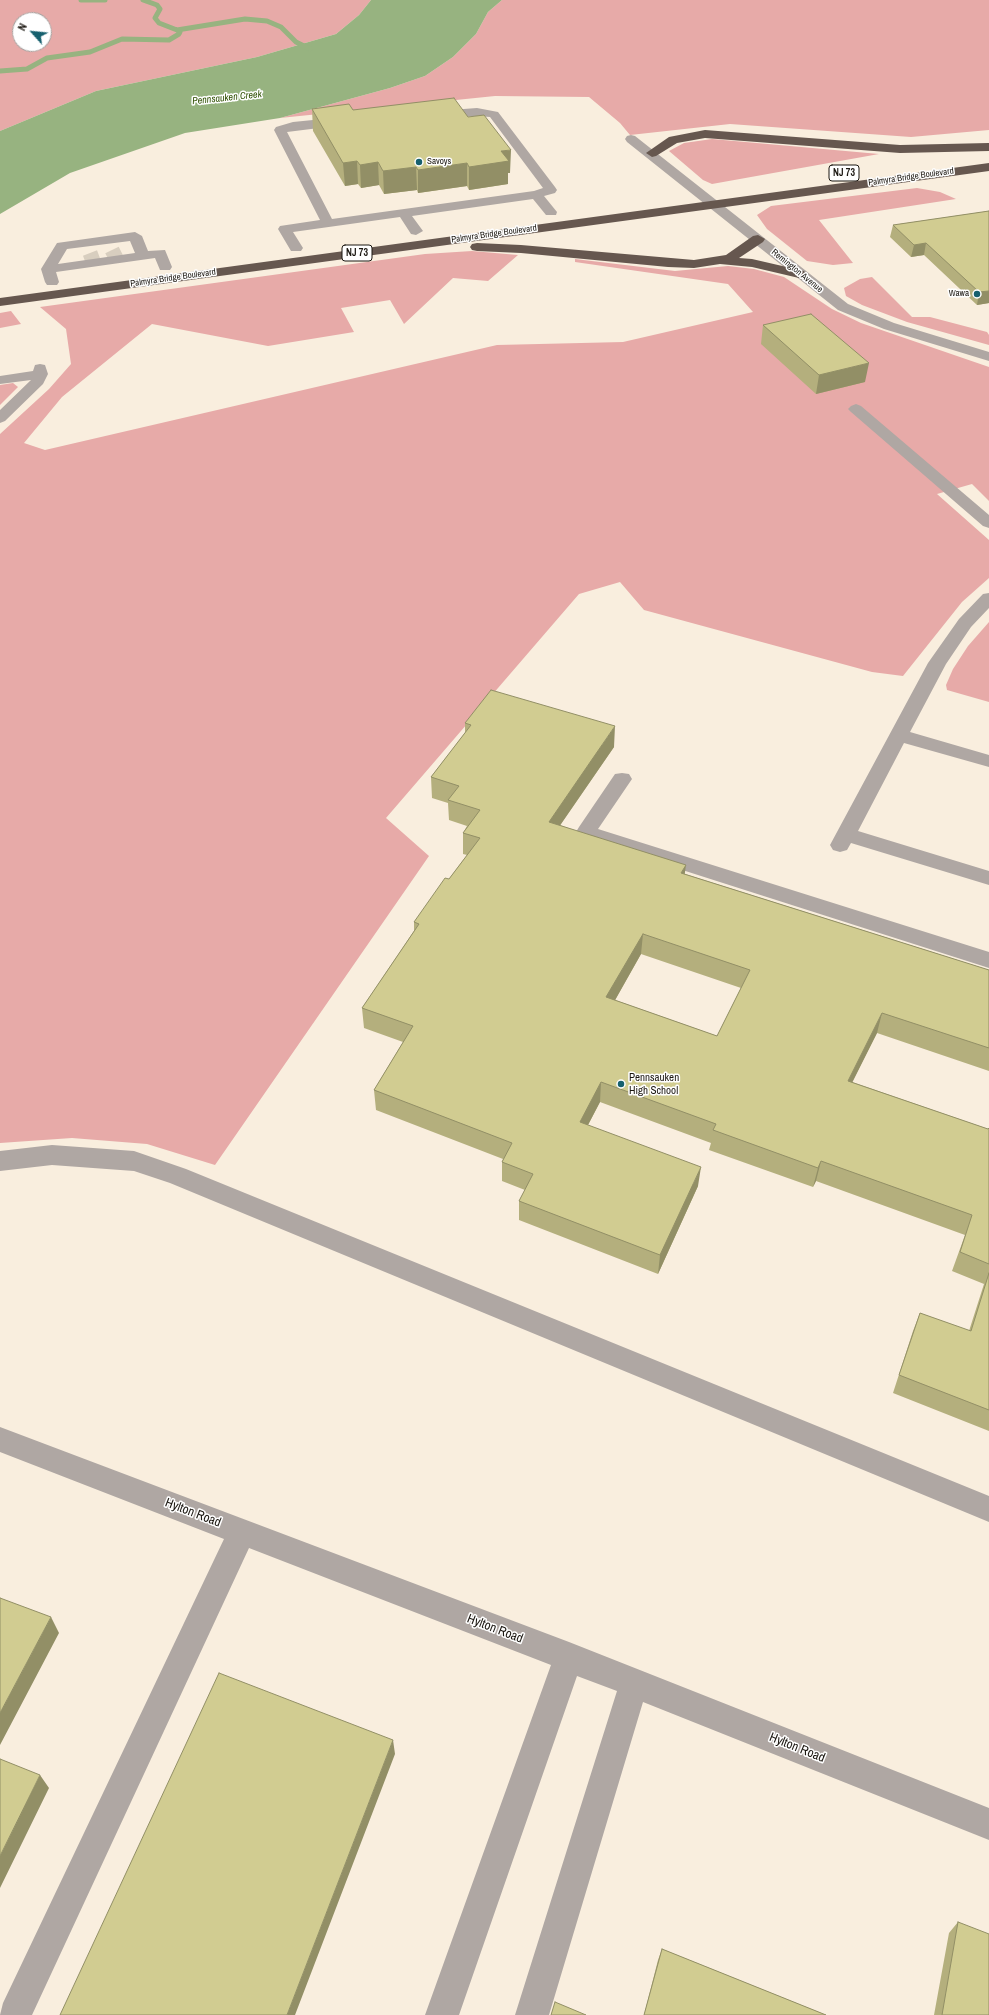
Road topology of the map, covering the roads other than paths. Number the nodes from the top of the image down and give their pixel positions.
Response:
1 (426, 116) edge
2 (354, 120) edge
3 (631, 138) dead end
4 (989, 147) edge
5 (652, 153) junction
6 (989, 154) edge
7 (942, 161) dead end
8 (989, 167) edge
9 (715, 190) dead end
10 (699, 192) junction
11 (684, 194) dead end
12 (536, 195) junction
13 (714, 204) junction
14 (566, 210) dead end
15 (551, 212) junction
16 (404, 213) junction
17 (536, 214) dead end
18 (328, 223) junction
19 (431, 228) dead end
20 (416, 231) junction
21 (401, 233) dead end
22 (758, 239) junction
23 (311, 246) dead end
24 (296, 248) junction
25 (396, 248) junction
26 (280, 250) dead end
27 (113, 252) junction
28 (91, 255) junction
29 (143, 256) junction
30 (234, 257) dead end
31 (721, 261) junction
32 (165, 267) junction
33 (799, 274) junction
34 (50, 276) junction
35 (0, 289) edge
36 (0, 302) edge
37 (989, 357) edge
38 (0, 380) edge
39 (856, 408) dead end
40 (0, 418) edge
41 (989, 524) edge
42 (989, 598) edge
43 (899, 735) junction
44 (989, 761) edge
45 (622, 779) dead end
46 (989, 878) edge
47 (989, 960) edge
48 (0, 1161) edge
49 (0, 1439) edge
50 (989, 1508) edge
51 (242, 1532) junction
52 (569, 1657) junction
53 (634, 1683) junction
54 (989, 1824) edge
55 (15, 2015) edge
56 (442, 2015) edge
57 (532, 2015) edge

1 - 12 street
2 - 18 street
3 - 5 street, Remington Avenue
4 - 5 highway
5 - 10 street, Remington Avenue
6 - 7 highway, Palmyra Bridge Boulevard
8 - 13 highway, Palmyra Bridge Boulevard / NJ 73
9 - 10 highway
10 - 11 highway
10 - 13 street, Remington Avenue
12 - 15 street
12 - 16 street
13 - 22 street, Remington Avenue
13 - 25 highway, Palmyra Bridge Boulevard / NJ 73
14 - 15 highway, Palmyra Bridge Boulevard
15 - 17 highway, Palmyra Bridge Boulevard
16 - 18 street
16 - 20 street
18 - 24 street
19 - 20 highway
20 - 21 highway
22 - 31 highway
22 - 33 street, Remington Avenue
23 - 24 highway
24 - 26 highway
25 - 31 highway
25 - 36 highway, Palmyra Bridge Boulevard / NJ 73
27 - 28 street
27 - 28 street
27 - 29 street
27 - 29 street
28 - 34 street
28 - 34 street
29 - 32 street
30 - 32 highway, Palmyra Bridge Boulevard
31 - 33 highway
32 - 34 highway, Palmyra Bridge Boulevard
33 - 37 street, Remington Avenue
34 - 35 highway, Palmyra Bridge Boulevard
38 - 40 street
39 - 41 street
42 - 43 street
43 - 44 street
43 - 46 street
45 - 47 street
48 - 50 street
49 - 51 street, Hylton Road
51 - 52 street, Hylton Road
51 - 55 street
52 - 53 street, Hylton Road
52 - 56 street
53 - 54 street, Hylton Road
53 - 57 street

